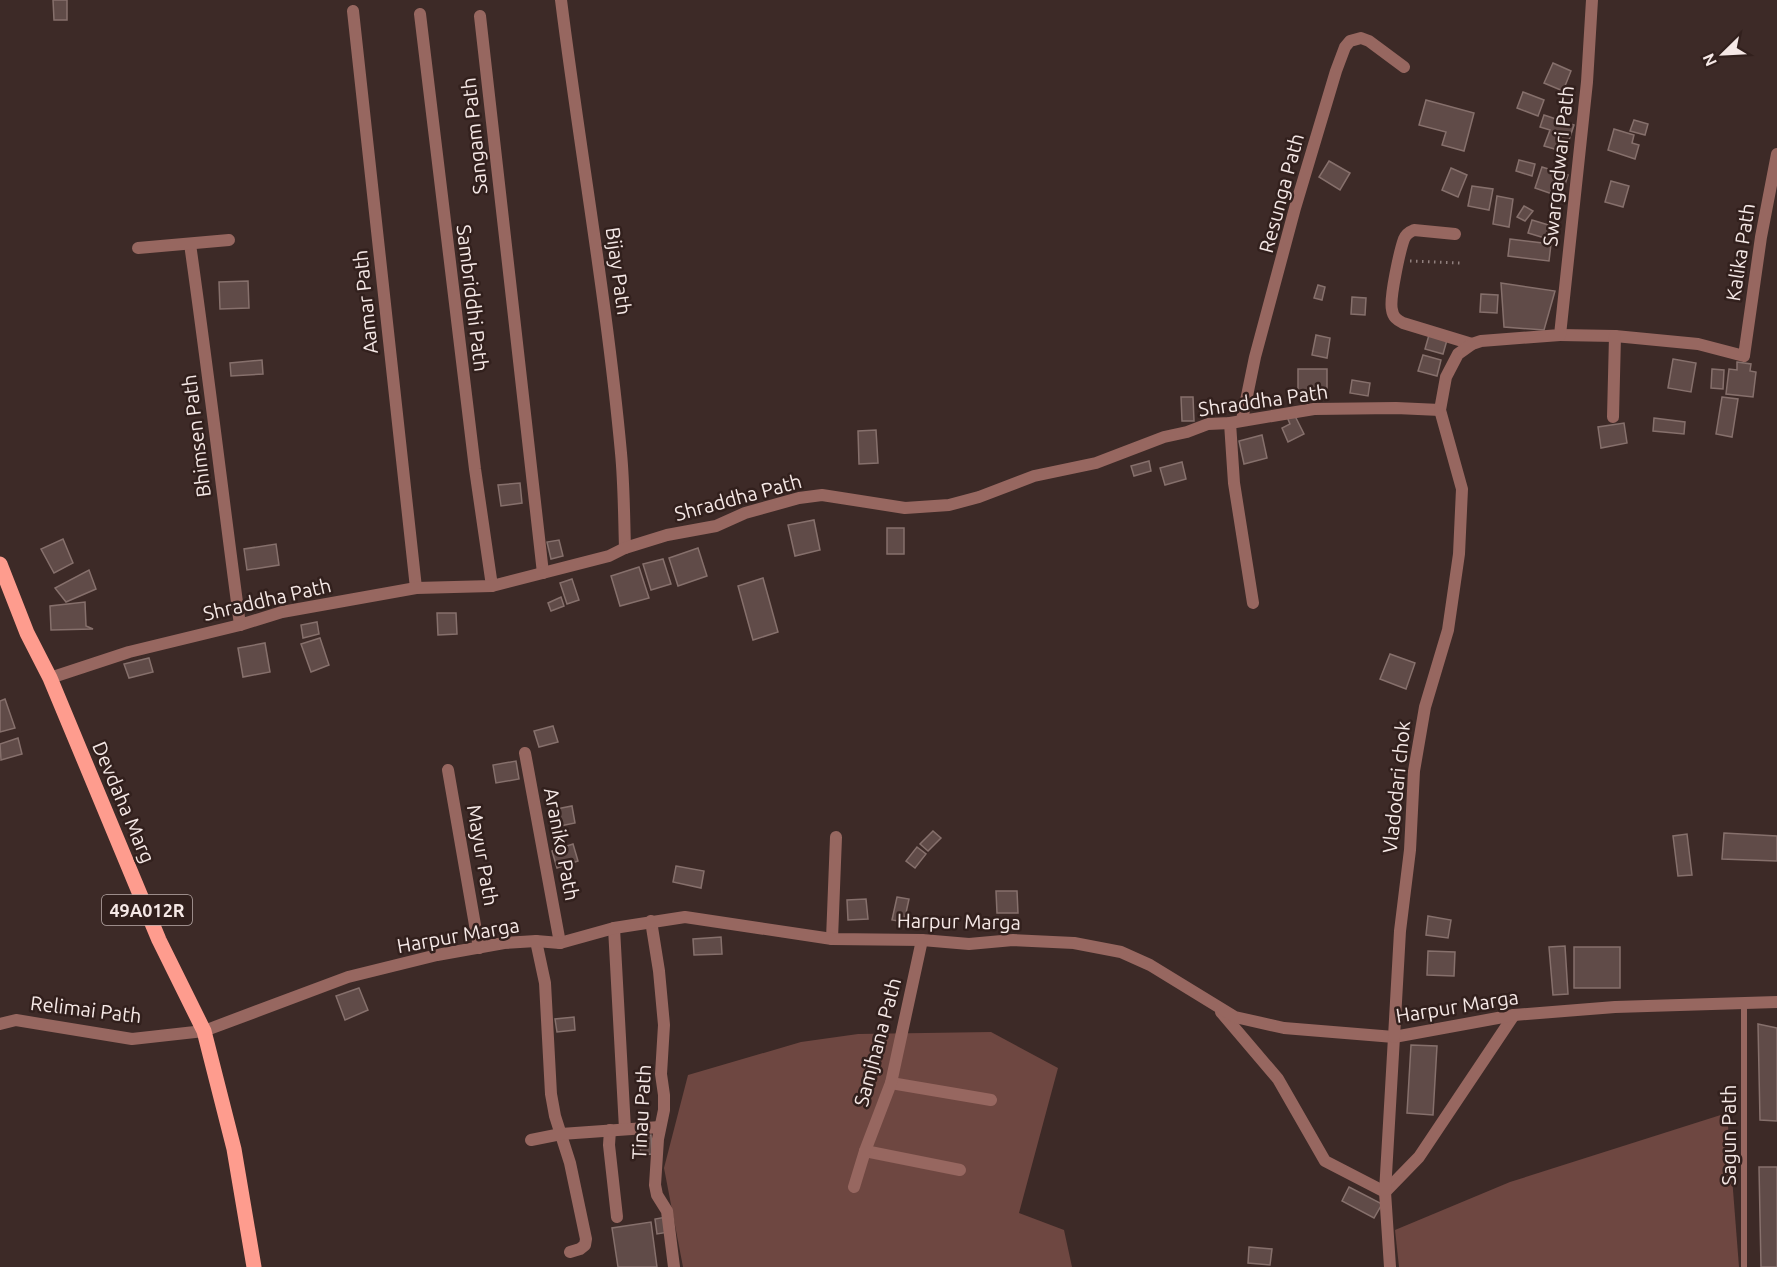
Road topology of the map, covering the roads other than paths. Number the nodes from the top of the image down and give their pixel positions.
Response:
1 (561, 0) edge
2 (1592, 0) edge
3 (353, 11) dead end
4 (420, 14) dead end
5 (480, 16) dead end
6 (1404, 67) dead end
7 (1777, 154) edge
8 (1455, 234) dead end
9 (230, 240) dead end
10 (189, 244) junction
11 (138, 248) dead end
12 (1560, 335) junction
13 (1615, 336) junction
14 (1472, 344) junction
15 (1440, 410) junction
16 (1613, 417) dead end
17 (1236, 421) junction
18 (625, 548) junction
19 (0, 564) edge
20 (543, 573) junction
21 (3, 584) edge
22 (492, 586) junction
23 (416, 588) junction
24 (1253, 603) dead end
25 (240, 625) junction
26 (50, 678) junction
27 (525, 753) dead end
28 (448, 770) dead end
29 (836, 837) dead end
30 (651, 921) junction
31 (614, 928) junction
32 (832, 939) junction
33 (922, 940) junction
34 (536, 941) junction
35 (560, 943) junction
36 (479, 948) junction
37 (1744, 1002) junction
38 (1777, 1002) edge
39 (1215, 1005) junction
40 (1514, 1015) junction
41 (0, 1024) edge
42 (204, 1031) junction
43 (1394, 1037) junction
44 (891, 1083) junction
45 (991, 1100) dead end
46 (660, 1127) junction
47 (626, 1129) junction
48 (610, 1130) junction
49 (561, 1134) junction
50 (531, 1140) dead end
51 (865, 1151) junction
52 (960, 1170) dead end
53 (855, 1187) dead end
54 (1385, 1192) junction
55 (617, 1217) dead end
56 (570, 1252) dead end
57 (254, 1267) edge
58 (674, 1267) edge
59 (1390, 1267) edge
60 (1744, 1267) edge

1 - 18 street, Bijay Path
2 - 12 street, Swargadwari Path
3 - 23 street, Aamar Path
4 - 22 street, Sambriddhi Path
5 - 20 street, Sangam Path
6 - 17 street, Resunga Path
7 - 13 street, Kalika Path
8 - 14 street
9 - 10 street
10 - 11 street
10 - 25 street, Bhimsen Path
12 - 13 street
12 - 14 street
13 - 16 street
14 - 15 street, Vladodari chok
15 - 17 street, Shraddha Path
15 - 43 street, Vladodari chok
17 - 18 street, Shraddha Path
17 - 24 street
18 - 20 street, Shraddha Path
19 - 21 main road, Devdaha Marg / 49A012R
20 - 22 street, Shraddha Path
21 - 26 main road, Devdaha Marg / 49A012R
22 - 23 street, Shraddha Path
23 - 25 street, Shraddha Path
25 - 26 street, Shraddha Path
26 - 42 main road, Devdaha Marg / 49A012R
27 - 35 street, Araniko Path
28 - 36 street, Mayur Path
29 - 32 street
30 - 31 street, Harpur Marga
30 - 32 street, Harpur Marga
30 - 46 street, Tinau Path
31 - 35 street, Harpur Marga
31 - 47 street, Tinau Path
32 - 33 street, Harpur Marga
33 - 39 street, Harpur Marga
33 - 44 street, Samjhana Path
34 - 35 street, Harpur Marga
34 - 36 street, Harpur Marga
34 - 49 street
36 - 42 street, Harpur Marga
37 - 38 street, Harpur Marga
37 - 40 street, Harpur Marga
37 - 60 lane, Sagun Path
39 - 43 street, Harpur Marga
39 - 54 street
40 - 43 street, Harpur Marga
40 - 54 street
41 - 42 street, Relimai Path
42 - 57 main road, Devdaha Marg / 49A012R
43 - 54 street, Vladodari chok
44 - 45 street
44 - 51 street, Samjhana Path
46 - 47 street
46 - 58 street, Tinau Path
47 - 48 street
48 - 49 street
48 - 55 street
49 - 50 street
49 - 56 street
51 - 52 street
51 - 53 street, Samjhana Path
54 - 59 street, Vladodari chok

